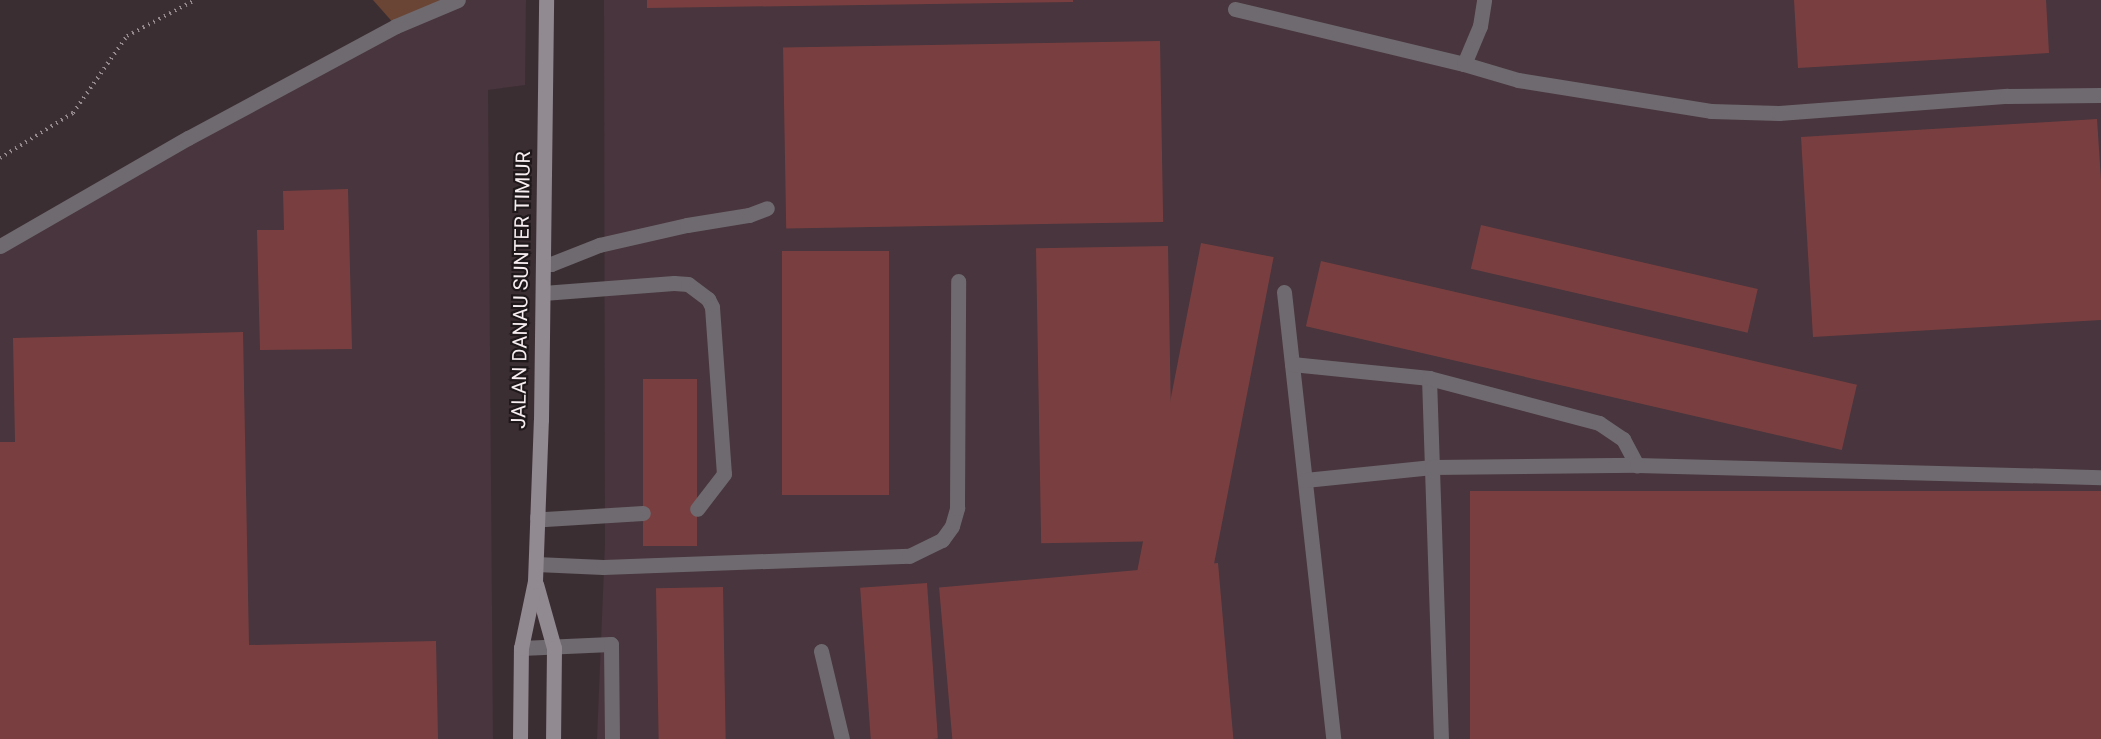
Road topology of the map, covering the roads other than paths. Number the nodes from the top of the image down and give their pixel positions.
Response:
1 (458, 0) edge
2 (546, 0) edge
3 (1484, 0) edge
4 (1235, 9) dead end
5 (1464, 64) junction
6 (2101, 95) edge
7 (767, 208) dead end
8 (0, 246) edge
9 (543, 263) junction
10 (958, 281) dead end
11 (1284, 292) dead end
12 (543, 293) junction
13 (1292, 364) junction
14 (1429, 378) junction
15 (1637, 465) junction
16 (1432, 467) junction
17 (2101, 477) edge
18 (1305, 480) junction
19 (697, 509) dead end
20 (643, 513) dead end
21 (537, 517) junction
22 (536, 564) junction
23 (535, 581) junction
24 (521, 648) junction
25 (554, 648) junction
26 (821, 651) dead end
27 (520, 739) edge
28 (553, 739) edge
29 (612, 739) edge
30 (842, 739) edge
31 (1333, 739) edge
32 (1440, 739) edge

1 - 8 lane
2 - 9 main road, JALAN DANAU SUNTER TIMUR
3 - 5 lane
4 - 5 lane
5 - 6 lane
7 - 9 lane
9 - 12 main road, JALAN DANAU SUNTER TIMUR
10 - 22 lane
11 - 13 lane
12 - 19 lane
12 - 21 main road, JALAN DANAU SUNTER TIMUR
13 - 14 lane
13 - 18 lane
14 - 15 lane
14 - 16 lane
15 - 16 lane
15 - 17 lane
16 - 18 lane
16 - 32 lane
18 - 31 lane
20 - 21 lane
21 - 22 main road, JALAN DANAU SUNTER TIMUR
22 - 23 main road, JALAN DANAU SUNTER TIMUR
23 - 24 main road, JALAN DANAU SUNTER TIMUR
23 - 25 main road, JALAN DANAU SUNTER TIMUR
24 - 25 lane
24 - 27 main road, JALAN DANAU SUNTER TIMUR
25 - 28 main road, JALAN DANAU SUNTER TIMUR
25 - 29 lane
26 - 30 lane

